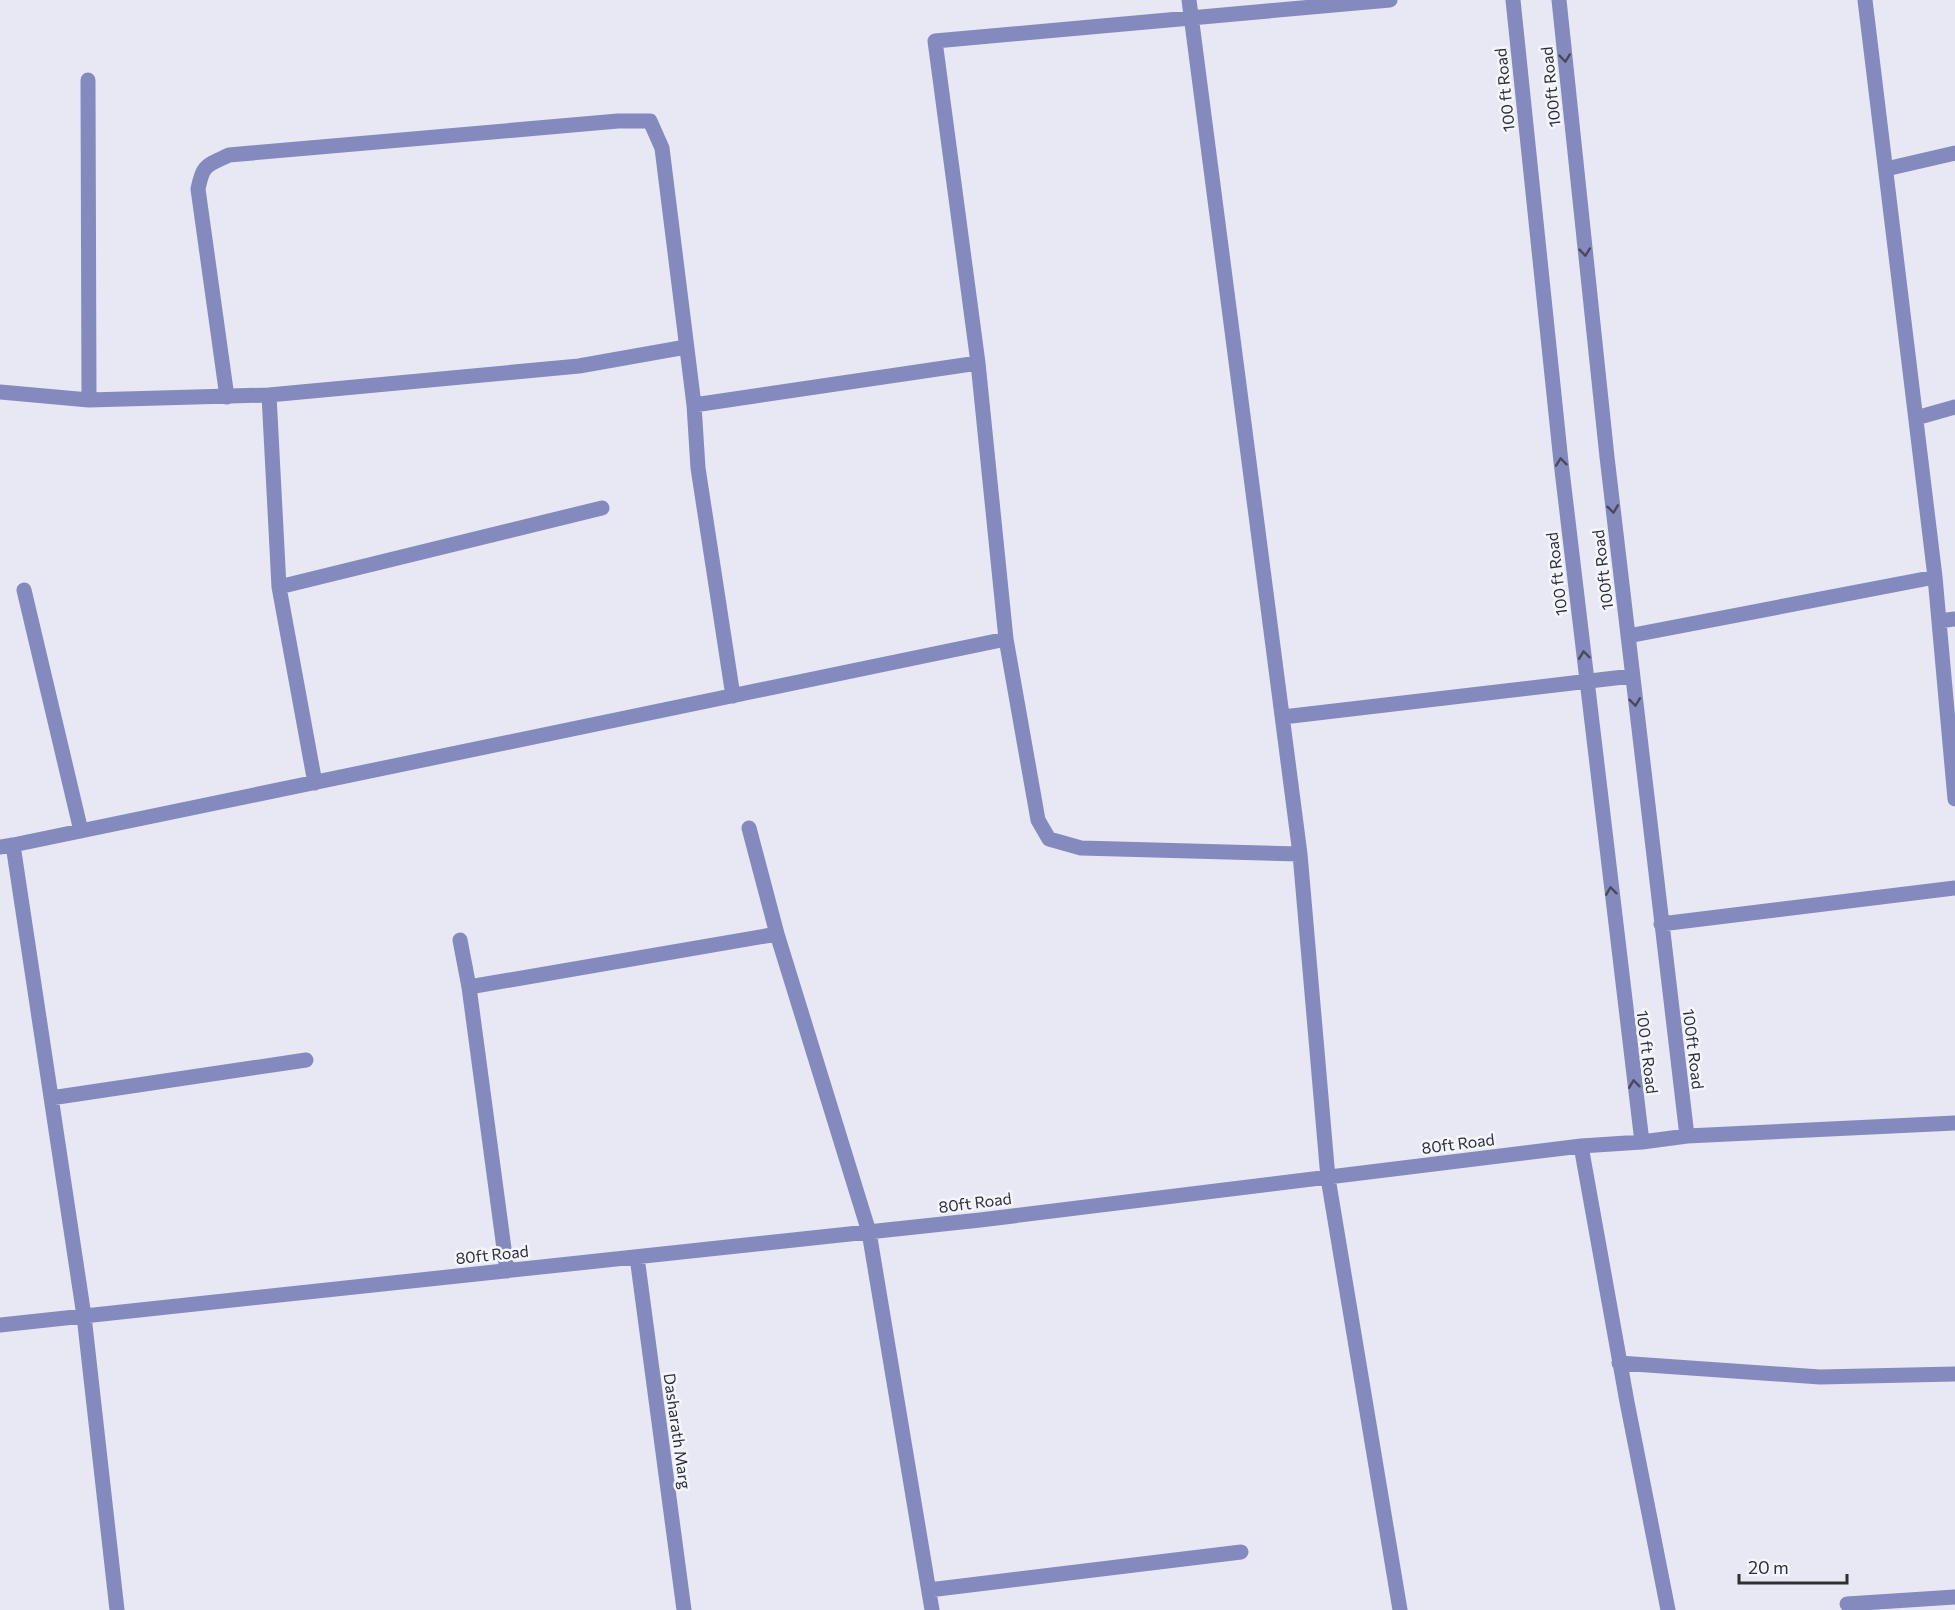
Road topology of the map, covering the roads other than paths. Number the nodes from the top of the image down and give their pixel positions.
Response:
1 (1189, 0) edge
2 (1390, 0) edge
3 (1513, 0) edge
4 (1559, 0) edge
5 (1865, 0) edge
6 (1191, 17) junction
7 (88, 80) dead end
8 (1955, 153) edge
9 (1886, 170) junction
10 (686, 347) junction
11 (978, 363) junction
12 (0, 392) edge
13 (269, 395) junction
14 (227, 397) junction
15 (89, 400) junction
16 (694, 405) junction
17 (1955, 407) edge
18 (1916, 418) junction
19 (602, 508) dead end
20 (1935, 577) junction
21 (279, 586) junction
22 (24, 590) dead end
23 (1955, 619) edge
24 (1939, 621) junction
25 (1628, 636) junction
26 (1006, 639) junction
27 (1632, 676) junction
28 (1587, 682) junction
29 (733, 696) junction
30 (1283, 717) junction
31 (315, 783) junction
32 (1955, 799) edge
33 (749, 828) dead end
34 (81, 831) junction
35 (7, 846) edge
36 (1300, 854) junction
37 (1955, 888) edge
38 (1661, 924) junction
39 (777, 934) junction
40 (460, 940) dead end
41 (469, 987) junction
42 (306, 1060) dead end
43 (51, 1098) junction
44 (1955, 1123) edge
45 (1687, 1136) junction
46 (1642, 1142) junction
47 (1581, 1146) junction
48 (1328, 1178) junction
49 (869, 1232) junction
50 (637, 1257) junction
51 (507, 1271) junction
52 (84, 1316) junction
53 (0, 1325) edge
54 (1619, 1363) junction
55 (1955, 1374) edge
56 (1240, 1552) dead end
57 (929, 1590) junction
58 (1955, 1597) edge
59 (1847, 1604) dead end
60 (117, 1610) edge
61 (684, 1610) edge
62 (932, 1610) edge
63 (1400, 1610) edge
64 (1668, 1610) edge

1 - 6 street
2 - 6 street
28 -> 3 street, 100 ft Road
4 -> 25 street, 100ft Road
5 - 9 street
6 - 11 street
6 - 30 street
7 - 15 street
8 - 9 street
9 - 18 street
10 - 13 street
10 - 14 street
10 - 16 street
11 - 16 street
11 - 26 street
12 - 15 street
13 - 14 street
13 - 21 street
14 - 15 street
16 - 29 street
17 - 18 street
18 - 20 street
19 - 21 street
20 - 24 street
20 - 25 street
21 - 31 street
22 - 34 street
23 - 24 street
24 - 32 street
25 - 27 street, 100ft Road
26 - 29 street
26 - 36 street
27 - 28 street
27 -> 38 street, 100ft Road
28 - 30 street
46 -> 28 street, 100 ft Road
29 - 31 street
30 - 36 street
31 - 34 street
33 - 39 street
34 - 35 street
35 - 43 street
36 - 48 street
37 - 38 street
38 - 45 street, 100ft Road
39 - 41 street
39 - 49 street
40 - 41 street
41 - 51 street
42 - 43 street
43 - 52 street
44 - 45 street, 80ft Road
45 - 46 street, 80ft Road
46 - 47 street, 80ft Road
47 - 48 street, 80ft Road
47 - 54 street
48 - 49 street, 80ft Road
48 - 63 street
49 - 50 street, 80ft Road
49 - 57 street
50 - 51 street, 80ft Road
50 - 61 street, Dasharath Marg
51 - 52 street, 80ft Road
52 - 53 street, 80ft Road
52 - 60 street
54 - 55 street
54 - 64 street
56 - 57 street
57 - 62 street
58 - 59 street

